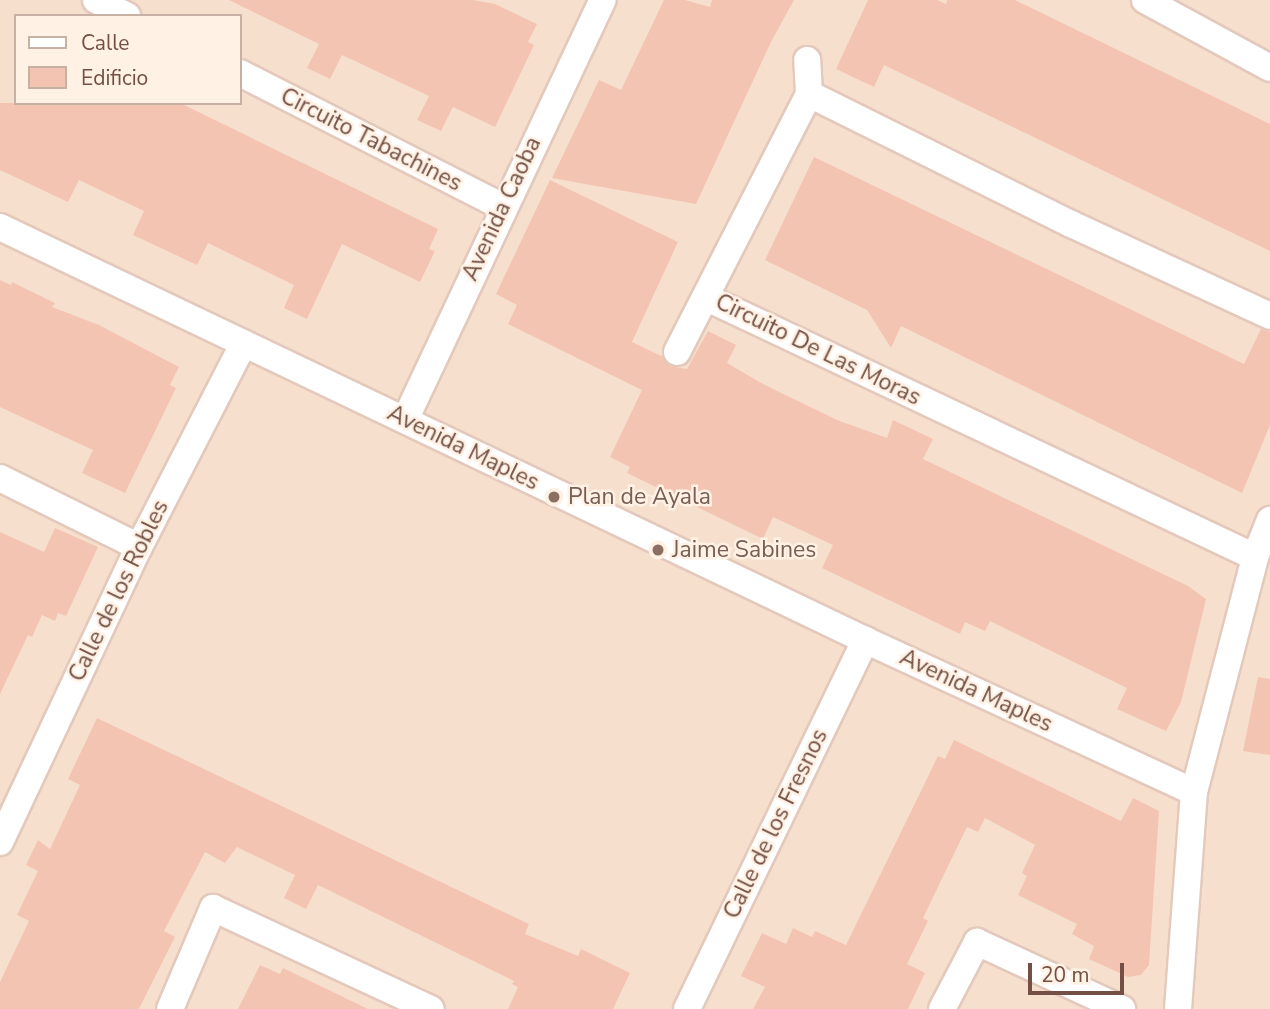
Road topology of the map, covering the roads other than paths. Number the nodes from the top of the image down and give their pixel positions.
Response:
1 (96, 0) edge
2 (1145, 0) edge
3 (600, 1) edge
4 (123, 14) edge
5 (807, 60) dead end
6 (1270, 68) edge
7 (242, 74) edge
8 (808, 94) junction
9 (503, 207) junction
10 (0, 227) edge
11 (706, 299) junction
12 (1270, 316) edge
13 (244, 343) junction
14 (677, 352) dead end
15 (405, 420) junction
16 (0, 478) edge
17 (1270, 520) edge
18 (139, 547) junction
19 (1255, 557) junction
20 (865, 640) junction
21 (1194, 792) junction
22 (0, 842) edge
23 (423, 1007) edge
24 (170, 1009) edge
25 (687, 1009) edge
26 (942, 1009) edge
27 (1122, 1009) edge
28 (1178, 1009) edge

1 - 4 street
2 - 6 street
3 - 9 street, Avenida Caoba
5 - 8 street
7 - 9 street, Circuito Tabachines
8 - 11 street, Circuito De Las Moras
8 - 12 street
9 - 15 street, Avenida Caoba
10 - 13 street, Avenida Maples
11 - 14 street
11 - 19 street, Circuito De Las Moras
13 - 15 street, Avenida Maples
13 - 18 street, Calle de los Robles
15 - 20 street, Avenida Maples
16 - 18 street
17 - 19 street
18 - 22 street, Calle de los Robles
19 - 21 street
20 - 21 street, Avenida Maples
20 - 25 street, Calle de los Fresnos
21 - 28 street
23 - 24 street
26 - 27 street

